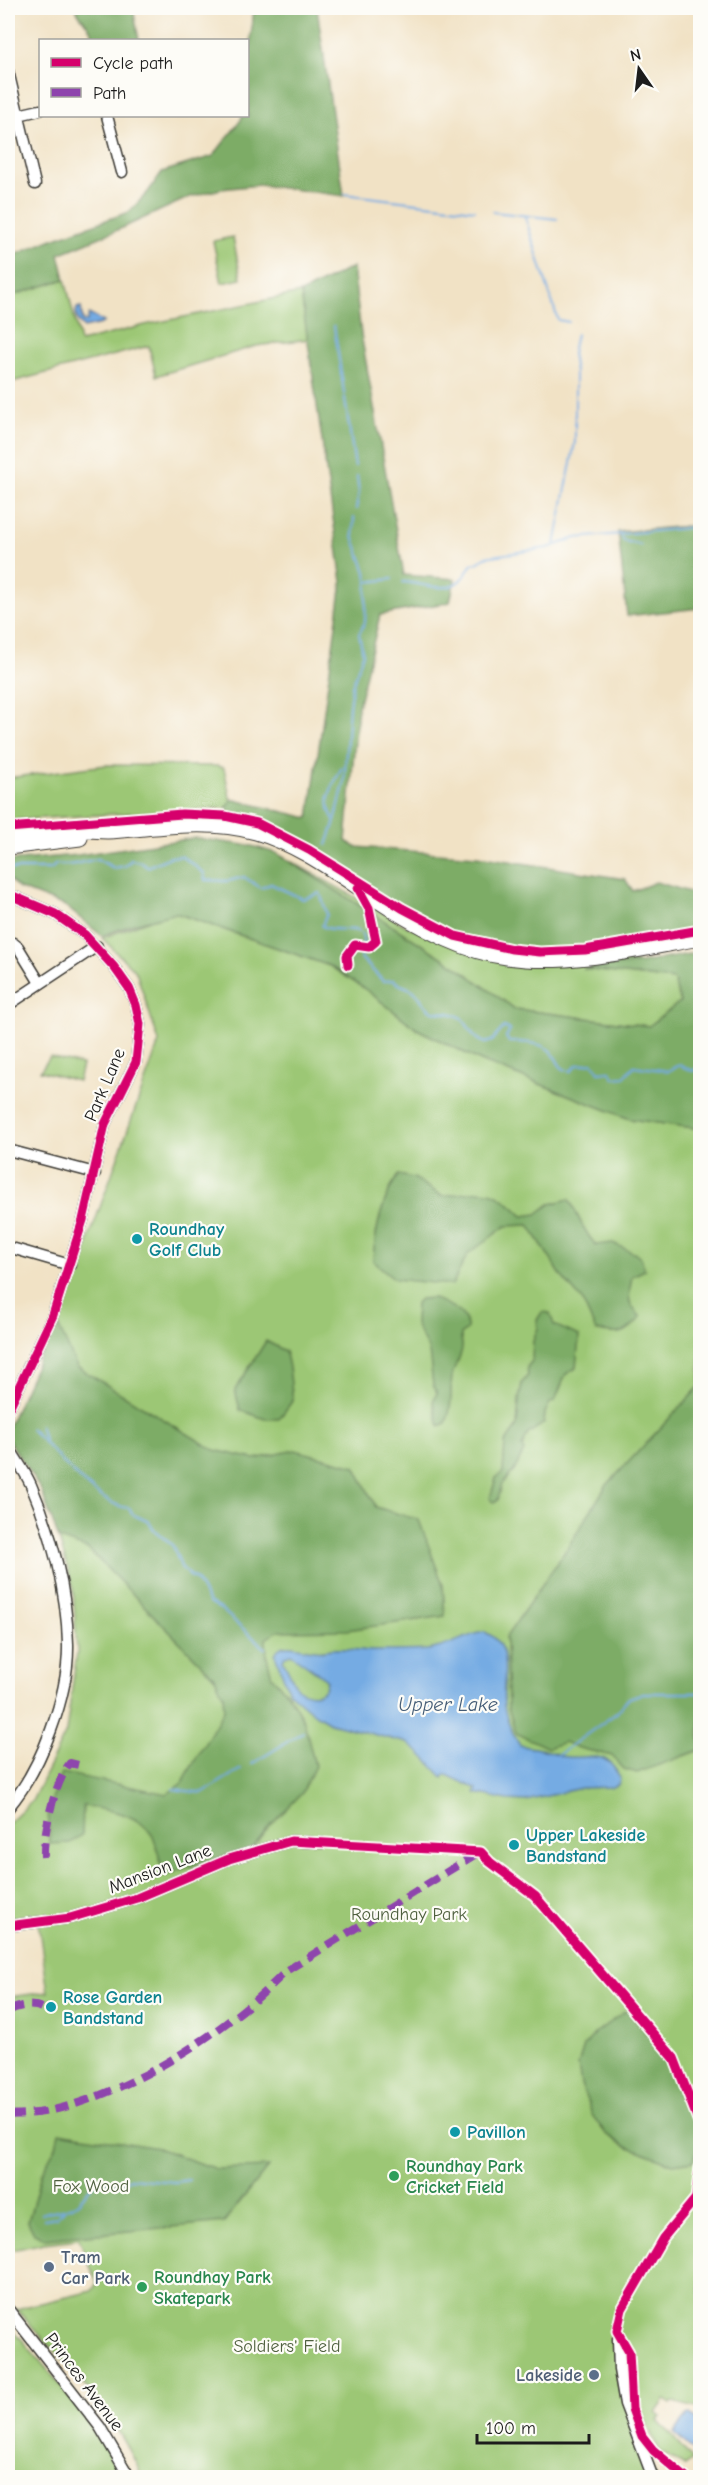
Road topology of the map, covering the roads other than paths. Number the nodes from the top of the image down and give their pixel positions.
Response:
1 (8, 71) edge
2 (39, 110) edge
3 (18, 115) junction
4 (107, 117) edge
5 (120, 173) dead end
6 (35, 184) dead end
7 (106, 831) junction
8 (8, 835) edge
9 (8, 847) edge
10 (8, 894) edge
11 (700, 938) edge
12 (8, 943) edge
13 (97, 946) junction
14 (40, 983) junction
15 (8, 1005) edge
16 (8, 1150) edge
17 (95, 1173) junction
18 (8, 1247) edge
19 (70, 1265) junction
20 (8, 1410) edge
21 (8, 1446) edge
22 (8, 1808) edge
23 (323, 1843) dead end
24 (8, 1926) edge
25 (8, 2309) edge
26 (618, 2338) dead end
27 (130, 2478) edge
28 (653, 2478) edge

1 - 3 street
2 - 3 street
3 - 6 street
4 - 5 street
7 - 8 highway
7 - 9 highway
7 - 11 highway
10 - 13 street, Park Lane
12 - 14 street
13 - 14 street
13 - 17 street, Park Lane
14 - 15 street
16 - 17 street
17 - 19 street, Park Lane
18 - 19 street
19 - 20 street, Park Lane
21 - 22 street
23 - 24 street, Mansion Lane
25 - 27 street, Princes Avenue
26 - 28 street

